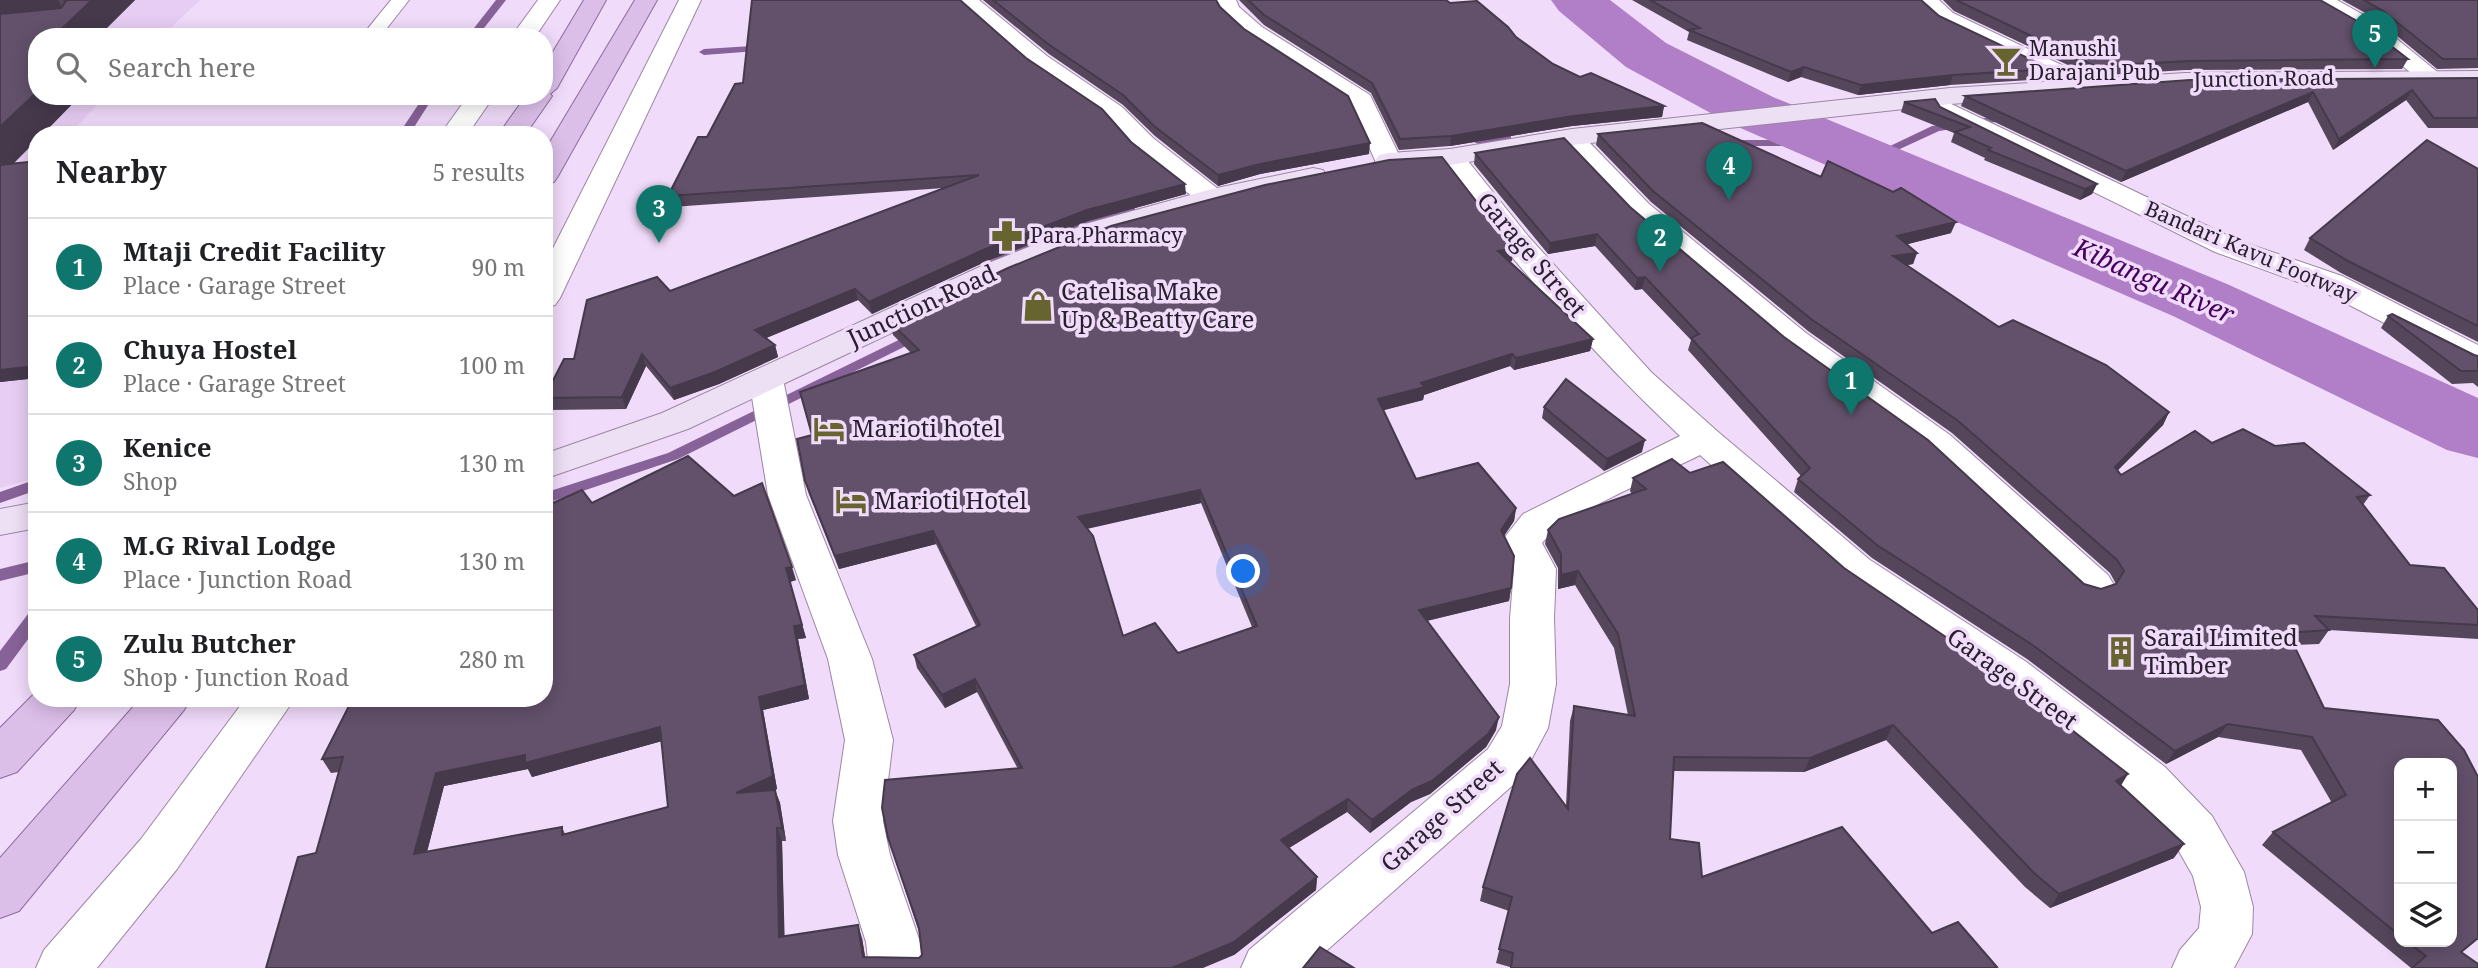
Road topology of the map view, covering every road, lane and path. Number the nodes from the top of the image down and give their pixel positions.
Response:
1 (400, 0) edge
2 (549, 0) edge
3 (595, 0) edge
4 (646, 0) edge
5 (690, 0) edge
6 (966, 0) edge
7 (1225, 0) edge
8 (1928, 0) edge
9 (2321, 0) edge
10 (377, 28) edge
11 (529, 28) edge
12 (553, 72) edge
13 (2478, 78) edge
14 (2434, 79) junction
15 (2088, 87) junction
16 (2050, 90) junction
17 (475, 105) edge
18 (533, 105) edge
19 (1947, 110) junction
20 (459, 126) edge
21 (517, 126) edge
22 (1730, 128) junction
23 (1518, 145) junction
24 (1578, 147) junction
25 (1450, 157) junction
26 (553, 160) edge
27 (1363, 166) junction
28 (1212, 198) junction
29 (553, 280) edge
30 (2478, 358) edge
31 (766, 379) junction
32 (1704, 439) junction
33 (553, 464) edge
34 (28, 517) edge
35 (0, 523) edge
36 (2093, 585) edge
37 (49, 707) edge
38 (160, 707) edge
39 (265, 707) edge
40 (0, 759) edge
41 (0, 895) edge
42 (63, 968) edge
43 (896, 968) edge
44 (1268, 968) edge
45 (2199, 968) edge

1 - 10 lane
2 - 11 street
3 - 12 main road
4 - 26 main road
5 - 29 street
6 - 28 street
7 - 27 street
8 - 15 street
9 - 14 street
13 - 14 main road, Junction Road
14 - 15 main road, Junction Road
15 - 16 main road, Junction Road
16 - 19 main road, Junction Road
16 - 22 main road, Junction Road
17 - 20 street
18 - 21 main road
19 - 22 main road, Junction Road
19 - 30 street, Bandari Kavu Footway
22 - 23 main road, Junction Road
22 - 24 main road, Junction Road
23 - 24 main road, Junction Road
23 - 25 main road, Junction Road
24 - 36 street
25 - 27 main road, Junction Road
25 - 32 street, Garage Street
27 - 28 main road, Junction Road
28 - 31 main road, Junction Road
31 - 33 main road, Junction Road
31 - 43 street
32 - 44 street, Garage Street
32 - 45 street, Garage Street
34 - 35 main road
37 - 40 main road
38 - 41 main road
39 - 42 street

